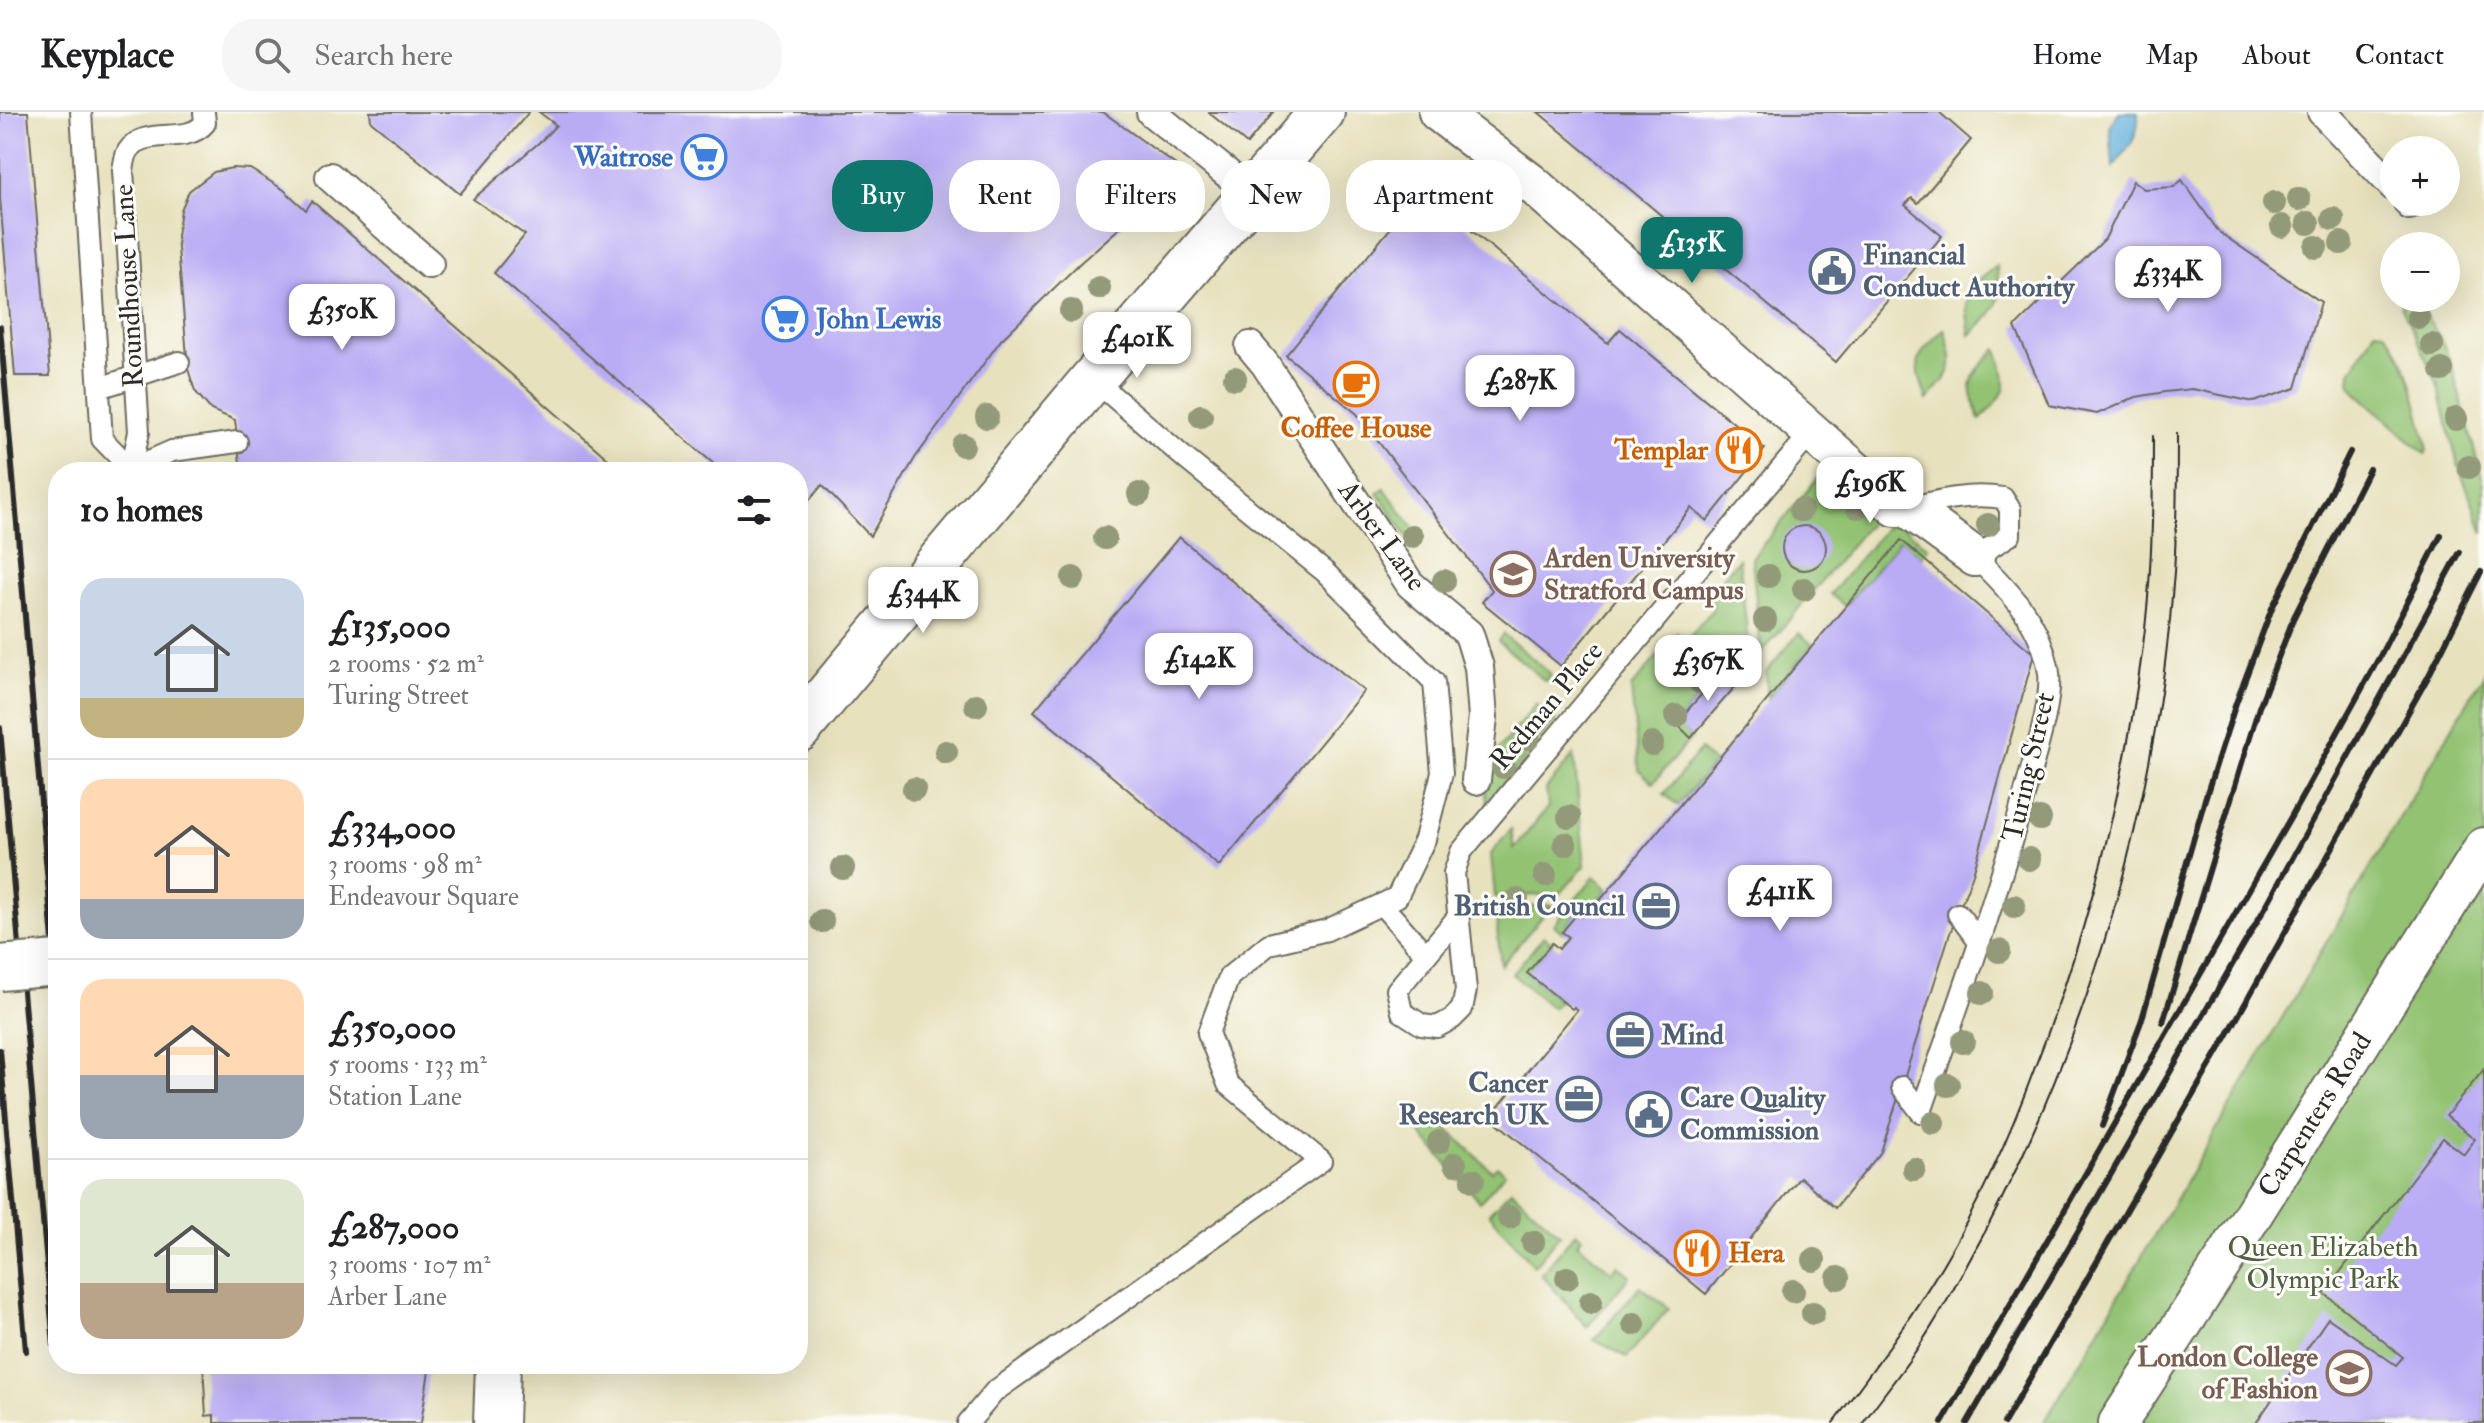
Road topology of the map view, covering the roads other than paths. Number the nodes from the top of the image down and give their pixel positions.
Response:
1 (81, 112) edge
2 (204, 112) edge
3 (1151, 112) edge
4 (1322, 112) edge
5 (1438, 112) edge
6 (2322, 112) edge
7 (1221, 168) edge
8 (2380, 173) edge
9 (330, 177) dead end
10 (429, 264) dead end
11 (1250, 346) dead end
12 (179, 362) dead end
13 (134, 376) junction
14 (1093, 379) junction
15 (99, 388) junction
16 (1811, 433) junction
17 (237, 442) dead end
18 (124, 462) edge
19 (134, 462) edge
20 (150, 462) edge
21 (1908, 508) junction
22 (1975, 557) junction
23 (808, 718) edge
24 (1476, 780) dead end
25 (2484, 847) edge
26 (1382, 905) junction
27 (1958, 914) dead end
28 (1457, 918) junction
29 (1979, 942) junction
30 (1426, 955) junction
31 (48, 964) edge
32 (0, 968) edge
33 (1902, 1087) dead end
34 (498, 1374) edge
35 (496, 1423) edge
36 (968, 1423) edge
37 (2118, 1423) edge

1 - 15 lane, Roundhouse Lane
2 - 13 lane, Roundhouse Lane
3 - 7 street
4 - 14 street
5 - 16 street, Turing Street
6 - 8 street
9 - 10 street
11 - 24 street, Arber Lane
12 - 13 lane
13 - 15 lane
13 - 19 lane, Roundhouse Lane
14 - 23 street
14 - 26 lane
15 - 18 lane, Roundhouse Lane
16 - 21 street, Turing Street
16 - 28 lane, Redman Place
17 - 20 lane
21 - 22 street, Turing Street
21 - 22 lane
22 - 29 lane, Turing Street
25 - 37 street, Carpenters Road
26 - 30 lane
26 - 36 lane
27 - 29 lane
28 - 30 lane, Redman Place
28 - 30 lane, Redman Place
29 - 33 lane, Turing Street
31 - 32 street, bridge
34 - 35 street

